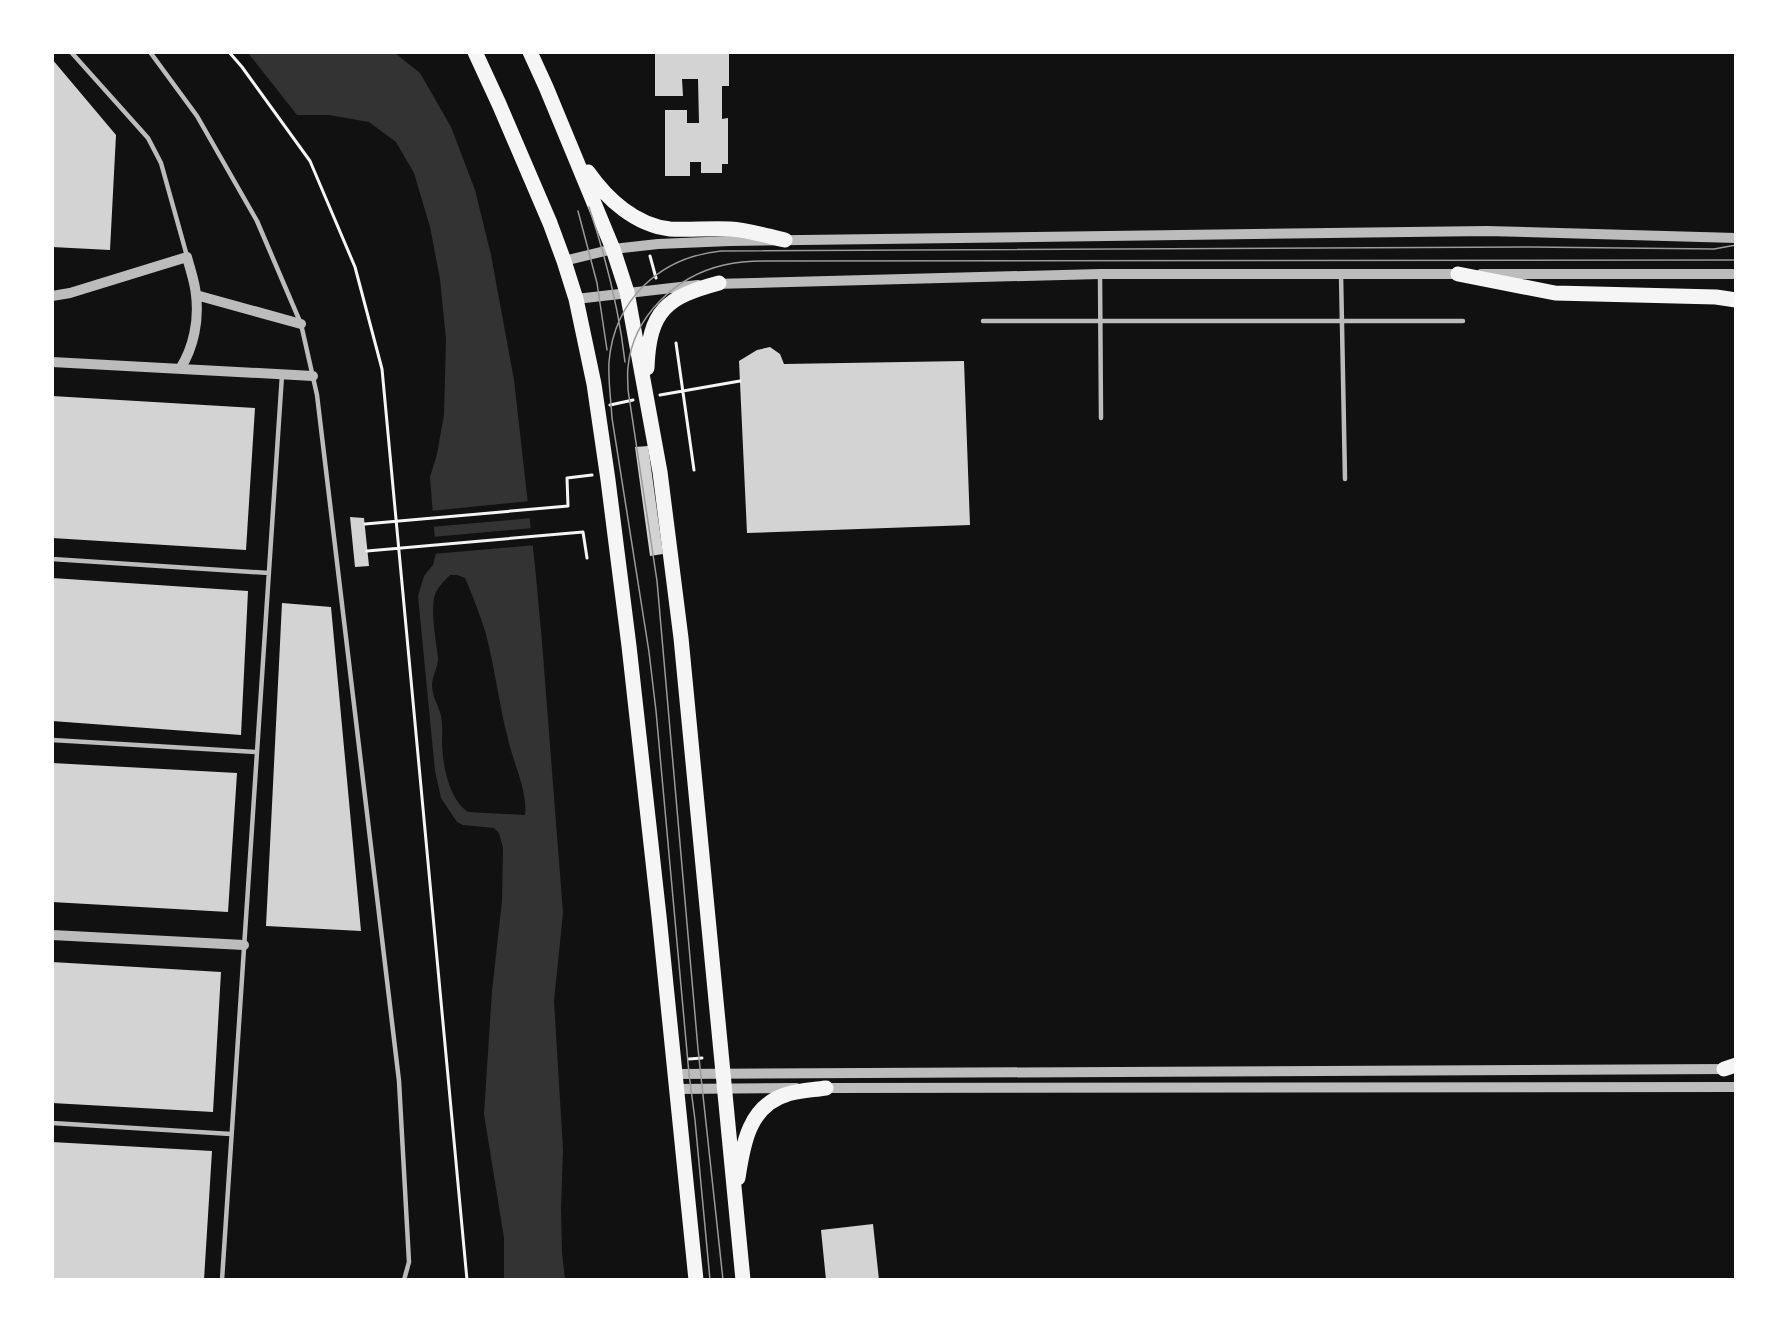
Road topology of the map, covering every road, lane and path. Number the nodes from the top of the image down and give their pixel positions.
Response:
1 (71, 52) edge
2 (150, 52) edge
3 (229, 52) edge
4 (475, 52) edge
5 (530, 52) edge
6 (573, 152) junction
7 (1736, 238) edge
8 (785, 240) junction
9 (613, 249) junction
10 (187, 257) junction
11 (564, 261) junction
12 (1736, 273) edge
13 (1100, 274) junction
14 (1341, 274) junction
15 (1458, 274) junction
16 (719, 283) junction
17 (627, 292) junction
18 (196, 295) junction
19 (52, 296) edge
20 (576, 299) junction
21 (1736, 300) edge
22 (983, 321) dead end
23 (1100, 321) junction
24 (1342, 321) junction
25 (1462, 321) dead end
26 (301, 324) junction
27 (676, 343) dead end
28 (52, 362) edge
29 (180, 369) junction
30 (282, 374) junction
31 (313, 376) junction
32 (740, 381) dead end
33 (682, 391) junction
34 (648, 396) junction
35 (605, 406) dead end
36 (1101, 418) dead end
37 (694, 470) dead end
38 (592, 475) dead end
39 (1345, 479) dead end
40 (365, 524) dead end
41 (367, 551) dead end
42 (587, 558) dead end
43 (52, 559) edge
44 (268, 573) junction
45 (52, 740) edge
46 (256, 752) junction
47 (52, 935) edge
48 (244, 945) junction
49 (702, 1058) dead end
50 (682, 1059) dead end
51 (1732, 1068) edge
52 (723, 1081) junction
53 (675, 1082) junction
54 (1736, 1087) edge
55 (826, 1088) junction
56 (52, 1123) edge
57 (231, 1134) junction
58 (735, 1196) junction
59 (222, 1280) edge
60 (404, 1280) edge
61 (467, 1280) edge
62 (696, 1280) edge
63 (743, 1280) edge

1 - 10 lane
2 - 26 lane
3 - 61 path
4 - 11 main road
5 - 6 main road
6 - 8 main road
6 - 9 main road
7 - 8 street
8 - 9 street
9 - 11 street
9 - 17 main road
10 - 18 street
10 - 19 street
11 - 20 main road
12 - 15 street
13 - 14 street
13 - 16 street
13 - 23 lane
14 - 15 street
14 - 24 lane
15 - 21 main road
16 - 17 street
16 - 34 main road
17 - 20 street
17 - 34 main road
18 - 26 street
18 - 29 street
20 - 53 main road
22 - 23 lane
23 - 24 lane
23 - 36 lane
24 - 25 lane
24 - 39 lane
26 - 31 lane
27 - 33 path
28 - 29 street
29 - 30 street
30 - 31 street
30 - 44 lane
31 - 60 lane
32 - 33 path
33 - 34 path
33 - 37 path
34 - 35 path
34 - 52 main road
38 - 40 path
41 - 42 path
43 - 44 lane
44 - 46 lane
45 - 46 lane
46 - 48 lane
47 - 48 street
48 - 57 lane
49 - 50 path
51 - 52 street
52 - 53 street
52 - 55 street
52 - 58 main road
53 - 62 main road
54 - 55 street
55 - 58 main road
56 - 57 lane
57 - 59 lane
58 - 63 main road

